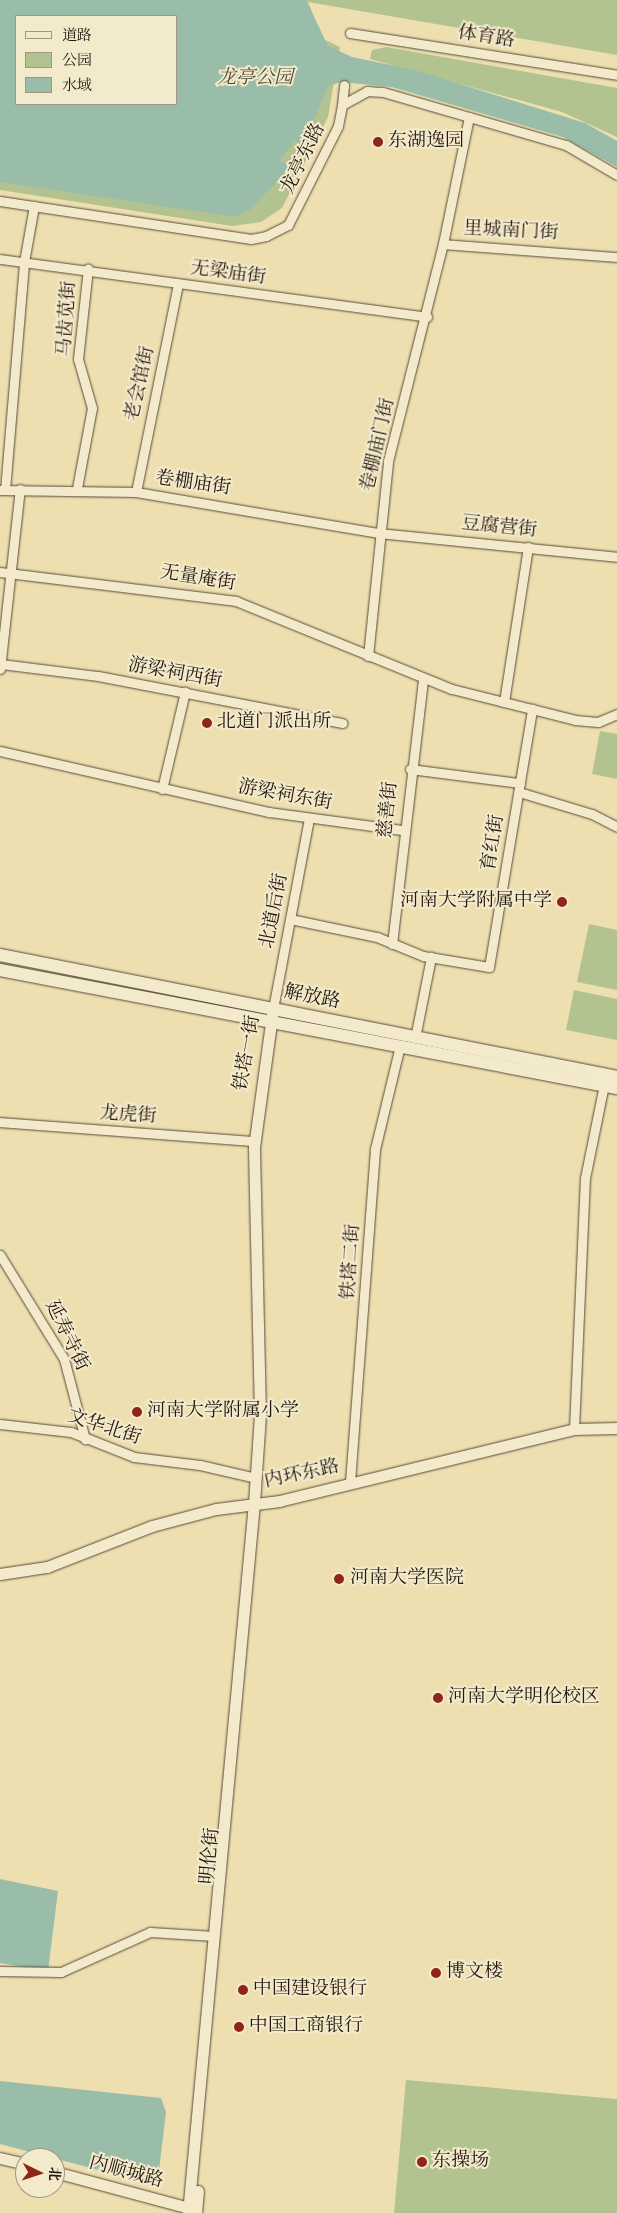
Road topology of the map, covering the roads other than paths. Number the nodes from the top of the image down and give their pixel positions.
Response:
1 (350, 33) dead end
2 (617, 75) edge
3 (344, 85) dead end
4 (342, 105) junction
5 (469, 117) junction
6 (617, 175) edge
7 (0, 201) edge
8 (34, 206) junction
9 (443, 244) junction
10 (617, 257) edge
11 (0, 259) edge
12 (24, 262) junction
13 (88, 270) junction
14 (178, 284) junction
15 (427, 317) junction
16 (77, 488) junction
17 (20, 489) junction
18 (2, 490) edge
19 (136, 492) junction
20 (378, 533) junction
21 (528, 547) junction
22 (617, 557) edge
23 (0, 572) edge
24 (12, 573) junction
25 (368, 656) junction
26 (0, 667) edge
27 (423, 680) junction
28 (185, 692) junction
29 (504, 702) junction
30 (532, 710) junction
31 (617, 714) edge
32 (343, 723) dead end
33 (0, 751) edge
34 (410, 769) junction
35 (519, 788) junction
36 (162, 789) junction
37 (308, 818) junction
38 (617, 827) edge
39 (402, 830) junction
40 (290, 919) junction
41 (392, 944) junction
42 (0, 955) edge
43 (430, 957) junction
44 (0, 970) edge
45 (273, 1018) junction
46 (415, 1038) junction
47 (400, 1046) junction
48 (617, 1077) edge
49 (604, 1085) junction
50 (617, 1088) edge
51 (0, 1122) edge
52 (254, 1141) junction
53 (0, 1255) edge
54 (0, 1424) edge
55 (574, 1428) junction
56 (617, 1428) edge
57 (85, 1439) junction
58 (256, 1478) junction
59 (350, 1482) junction
60 (257, 1503) junction
61 (0, 1574) edge
62 (214, 1936) junction
63 (0, 1971) edge
64 (0, 2158) edge
65 (15, 2162) edge
66 (65, 2175) edge
67 (191, 2211) edge

1 - 2 street, 体育路
3 - 4 street
4 - 5 street, 龙亭东路
4 - 8 street, 龙亭东路
5 - 6 street, 龙亭东路
5 - 9 street, 里城南门街
7 - 8 street, 龙亭东路
8 - 12 street
9 - 10 street, 里城南门街
9 - 15 street, 卷棚庙门街
11 - 12 street, 无梁庙街
12 - 13 street, 无梁庙街
12 - 18 street
13 - 14 street, 无梁庙街
13 - 16 street, 马齿苋街
14 - 15 street, 无梁庙街
14 - 19 street, 老会馆街
15 - 20 street, 卷棚庙门街
16 - 17 street, 卷棚庙街
16 - 19 street, 卷棚庙街
17 - 18 street, 卷棚庙街
17 - 24 street
19 - 20 street, 卷棚庙街
20 - 21 street, 豆腐营街
20 - 25 street, 卷棚庙门街
21 - 22 street, 豆腐营街
21 - 29 street
23 - 24 street, 无量庵街
24 - 25 street, 无量庵街
24 - 26 street
25 - 27 street
26 - 28 street, 游梁祠西街
27 - 29 street
27 - 34 street, 慈善街
28 - 32 street, 游梁祠西街
28 - 36 street
29 - 30 street
30 - 31 street
30 - 35 street, 育红街
33 - 36 street, 游梁祠东街
34 - 35 street
34 - 39 street, 慈善街
35 - 38 street
35 - 43 street, 育红街
36 - 37 street, 游梁祠东街
37 - 39 street, 游梁祠东街
37 - 40 street, 北道后街
39 - 41 street, 慈善街
40 - 41 street
40 - 45 street, 北道后街
41 - 43 street
42 - 45 main road, 解放路
43 - 46 street
44 - 45 main road, 解放路
45 - 46 main road, 解放路
45 - 47 main road, 解放路
45 - 52 street, 铁塔一街
45 - 60 street, 铁塔一街
46 - 48 main road, 解放路
47 - 49 main road, 解放路
47 - 59 street, 铁塔二街
49 - 50 main road, 解放路
49 - 55 street
51 - 52 street, 龙虎街
52 - 58 street, 铁塔一街
53 - 57 street, 延寿寺街
54 - 57 street, 文华北街
55 - 56 street, 内环东路
55 - 59 street, 内环东路
57 - 58 street, 文华北街
58 - 60 street, 铁塔一街
59 - 60 street, 内环东路
60 - 61 street, 内环东路
60 - 62 street, 明伦街
60 - 67 street, 明伦街
62 - 63 street
62 - 67 street, 明伦街
64 - 65 street
66 - 67 street, 内顺城路

